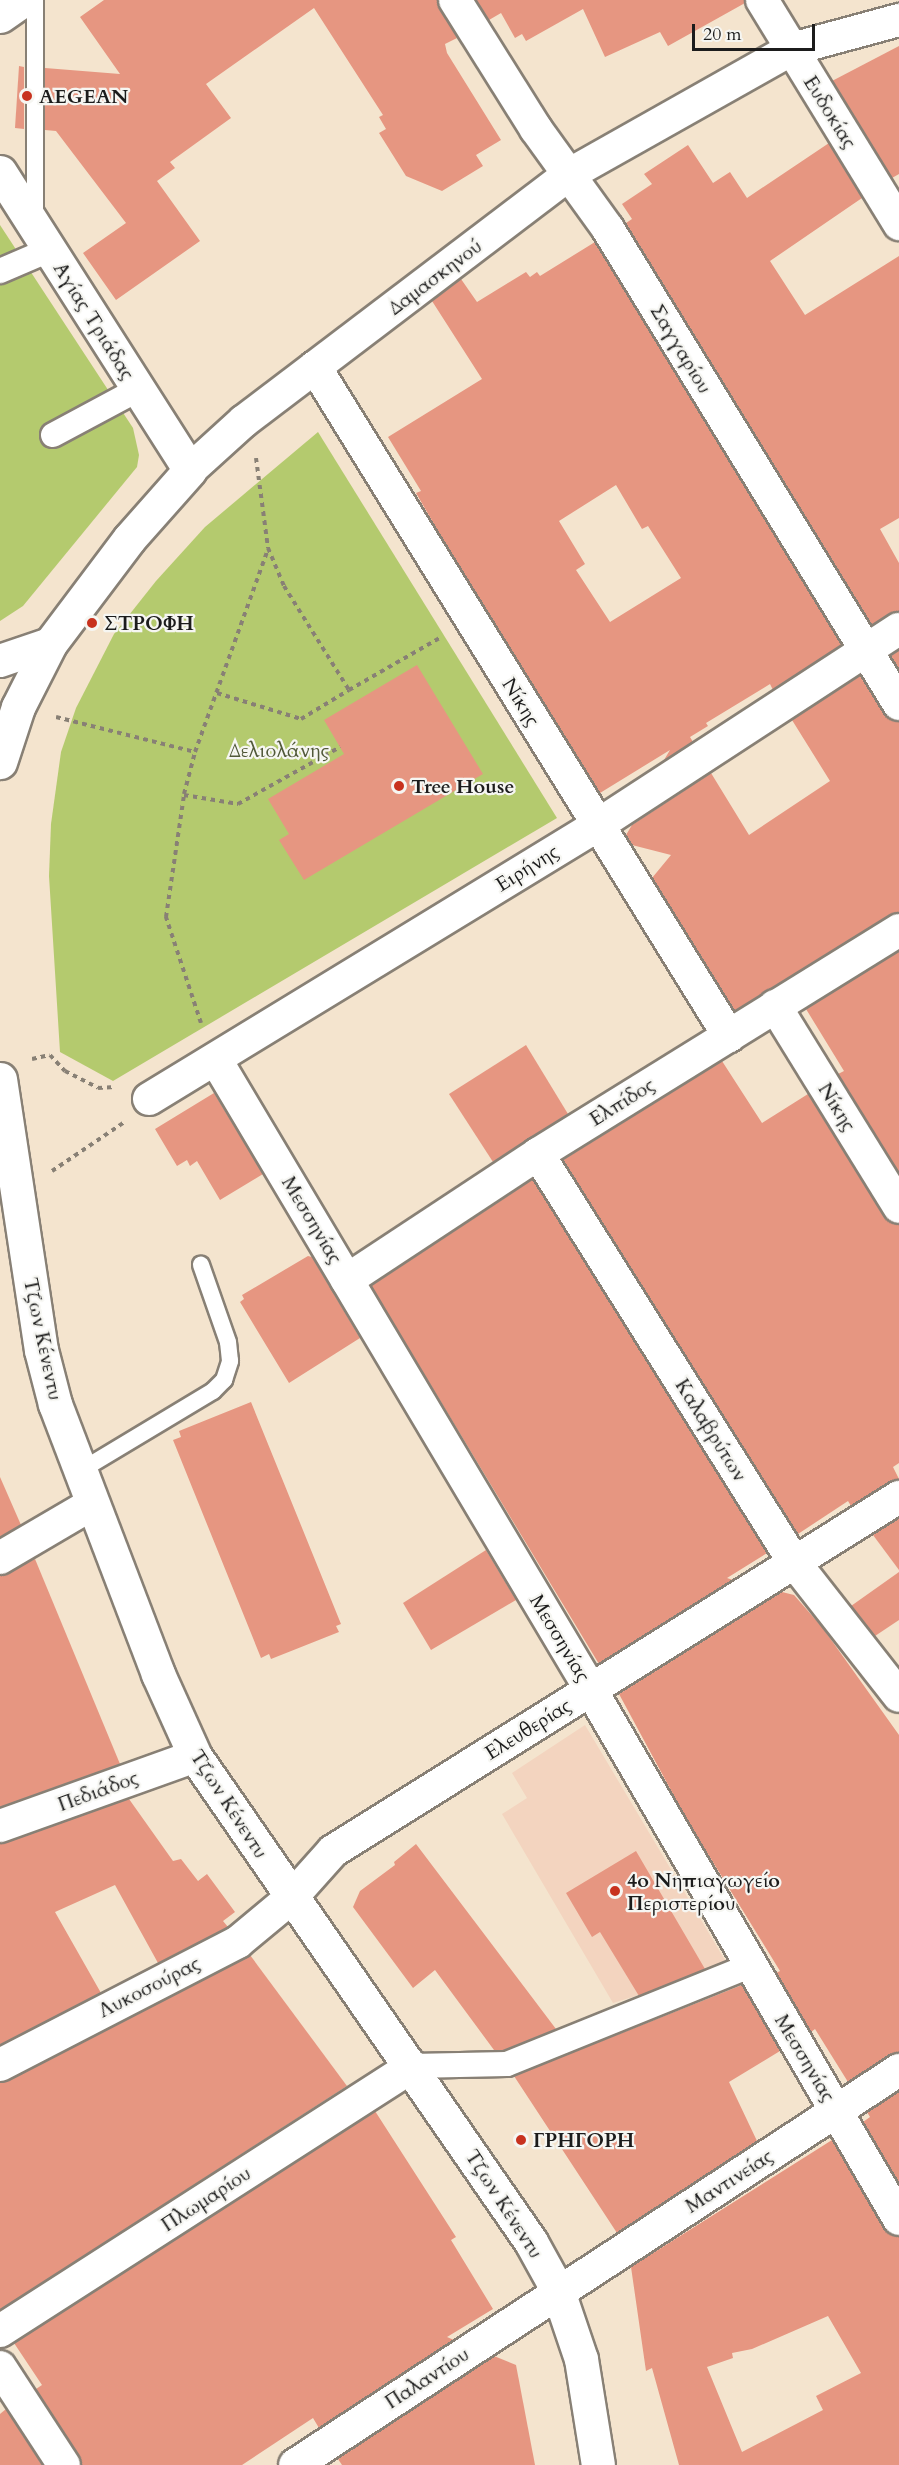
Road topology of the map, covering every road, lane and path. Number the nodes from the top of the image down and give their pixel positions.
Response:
1 (23, 0) edge
2 (35, 0) edge
3 (455, 0) edge
4 (762, 0) edge
5 (0, 16) edge
6 (899, 20) edge
7 (792, 50) junction
8 (0, 172) edge
9 (570, 174) junction
10 (899, 224) edge
11 (42, 237) junction
12 (0, 271) edge
13 (315, 367) junction
14 (137, 390) junction
15 (244, 421) junction
16 (53, 435) dead end
17 (190, 470) junction
18 (268, 548) junction
19 (470, 619) junction
20 (899, 629) edge
21 (50, 644) junction
22 (864, 650) junction
23 (0, 661) edge
24 (349, 690) junction
25 (217, 693) junction
26 (899, 704) edge
27 (18, 707) junction
28 (340, 747) dead end
29 (195, 752) junction
30 (0, 762) edge
31 (184, 795) junction
32 (598, 825) junction
33 (899, 930) edge
34 (775, 1006) junction
35 (729, 1036) junction
36 (216, 1059) junction
37 (10, 1071) edge
38 (149, 1099) junction
39 (538, 1154) junction
40 (8, 1200) edge
41 (899, 1207) edge
42 (201, 1265) dead end
43 (347, 1280) junction
44 (80, 1471) junction
45 (899, 1497) edge
46 (92, 1504) junction
47 (0, 1558) edge
48 (794, 1562) junction
49 (591, 1690) junction
50 (899, 1696) edge
51 (195, 1756) junction
52 (0, 1826) edge
53 (291, 1898) junction
54 (750, 1966) junction
55 (0, 2065) edge
56 (412, 2066) junction
57 (899, 2070) edge
58 (836, 2111) junction
59 (899, 2219) edge
60 (558, 2291) junction
61 (0, 2331) edge
62 (0, 2367) edge
63 (64, 2465) edge
64 (295, 2465) edge
65 (598, 2465) edge

1 - 5 street
2 - 11 lane
3 - 9 street, Σαγγαρίου
4 - 7 street, Ευδοκίας
6 - 7 street, Δαμασκηνού
7 - 9 street, Δαμασκηνού
7 - 10 street, Ευδοκίας
8 - 11 street, Αγίας Τριάδας
9 - 13 street, Δαμασκηνού
9 - 22 street, Σαγγαρίου
11 - 12 street
11 - 14 street, Αγίας Τριάδας
13 - 15 street, Δαμασκηνού
13 - 19 street, Νίκης
14 - 16 street
14 - 17 street, Αγίας Τριάδας
15 - 17 street, Δαμασκηνού
15 - 18 path
17 - 21 street, Δαμασκηνού
18 - 24 path
18 - 25 path
19 - 24 path
19 - 32 street, Νίκης
20 - 22 street, Ειρήνης
21 - 23 street
21 - 27 street, Δαμασκηνού
22 - 26 street, Σαγγαρίου
22 - 32 street, Ειρήνης
24 - 25 path
25 - 29 path
27 - 29 path
27 - 30 street, Δαμασκηνού
28 - 31 path
29 - 31 path
31 - 36 path
32 - 35 street, Νίκης
32 - 36 street, Ειρήνης
33 - 34 street, Ελπίδος
34 - 35 street, Ελπίδος
34 - 41 street, Νίκης
35 - 39 street, Ελπίδος
36 - 38 street, Ειρήνης
36 - 43 street, Μεσσηνίας
37 - 38 path
37 - 40 street, Τζων Κένεντυ
38 - 40 path
39 - 43 street, Ελπίδος
39 - 48 street, Καλαβρύτων
40 - 44 street, Τζων Κένεντυ
42 - 44 lane
43 - 49 street, Μεσσηνίας
44 - 46 street, Τζων Κένεντυ
45 - 48 street, Ελευθερίας
46 - 47 street
46 - 51 street, Τζων Κένεντυ
48 - 49 street, Ελευθερίας
48 - 50 street, Καλαβρύτων
49 - 53 street, Ελευθερίας
49 - 54 street, Μεσσηνίας
51 - 52 street, Πεδιάδος
51 - 53 street, Τζων Κένεντυ
53 - 55 street, Λυκοσούρας
53 - 56 street, Τζων Κένεντυ
54 - 56 street
54 - 58 street, Μεσσηνίας
56 - 60 street, Τζων Κένεντυ
56 - 61 street, Πλωμαρίου
57 - 58 street, Μαντινείας
58 - 59 street, Μεσσηνίας
58 - 60 street, Μαντινείας
60 - 64 street, Παλαντίου
60 - 65 street, Τζων Κένεντυ
62 - 63 street

